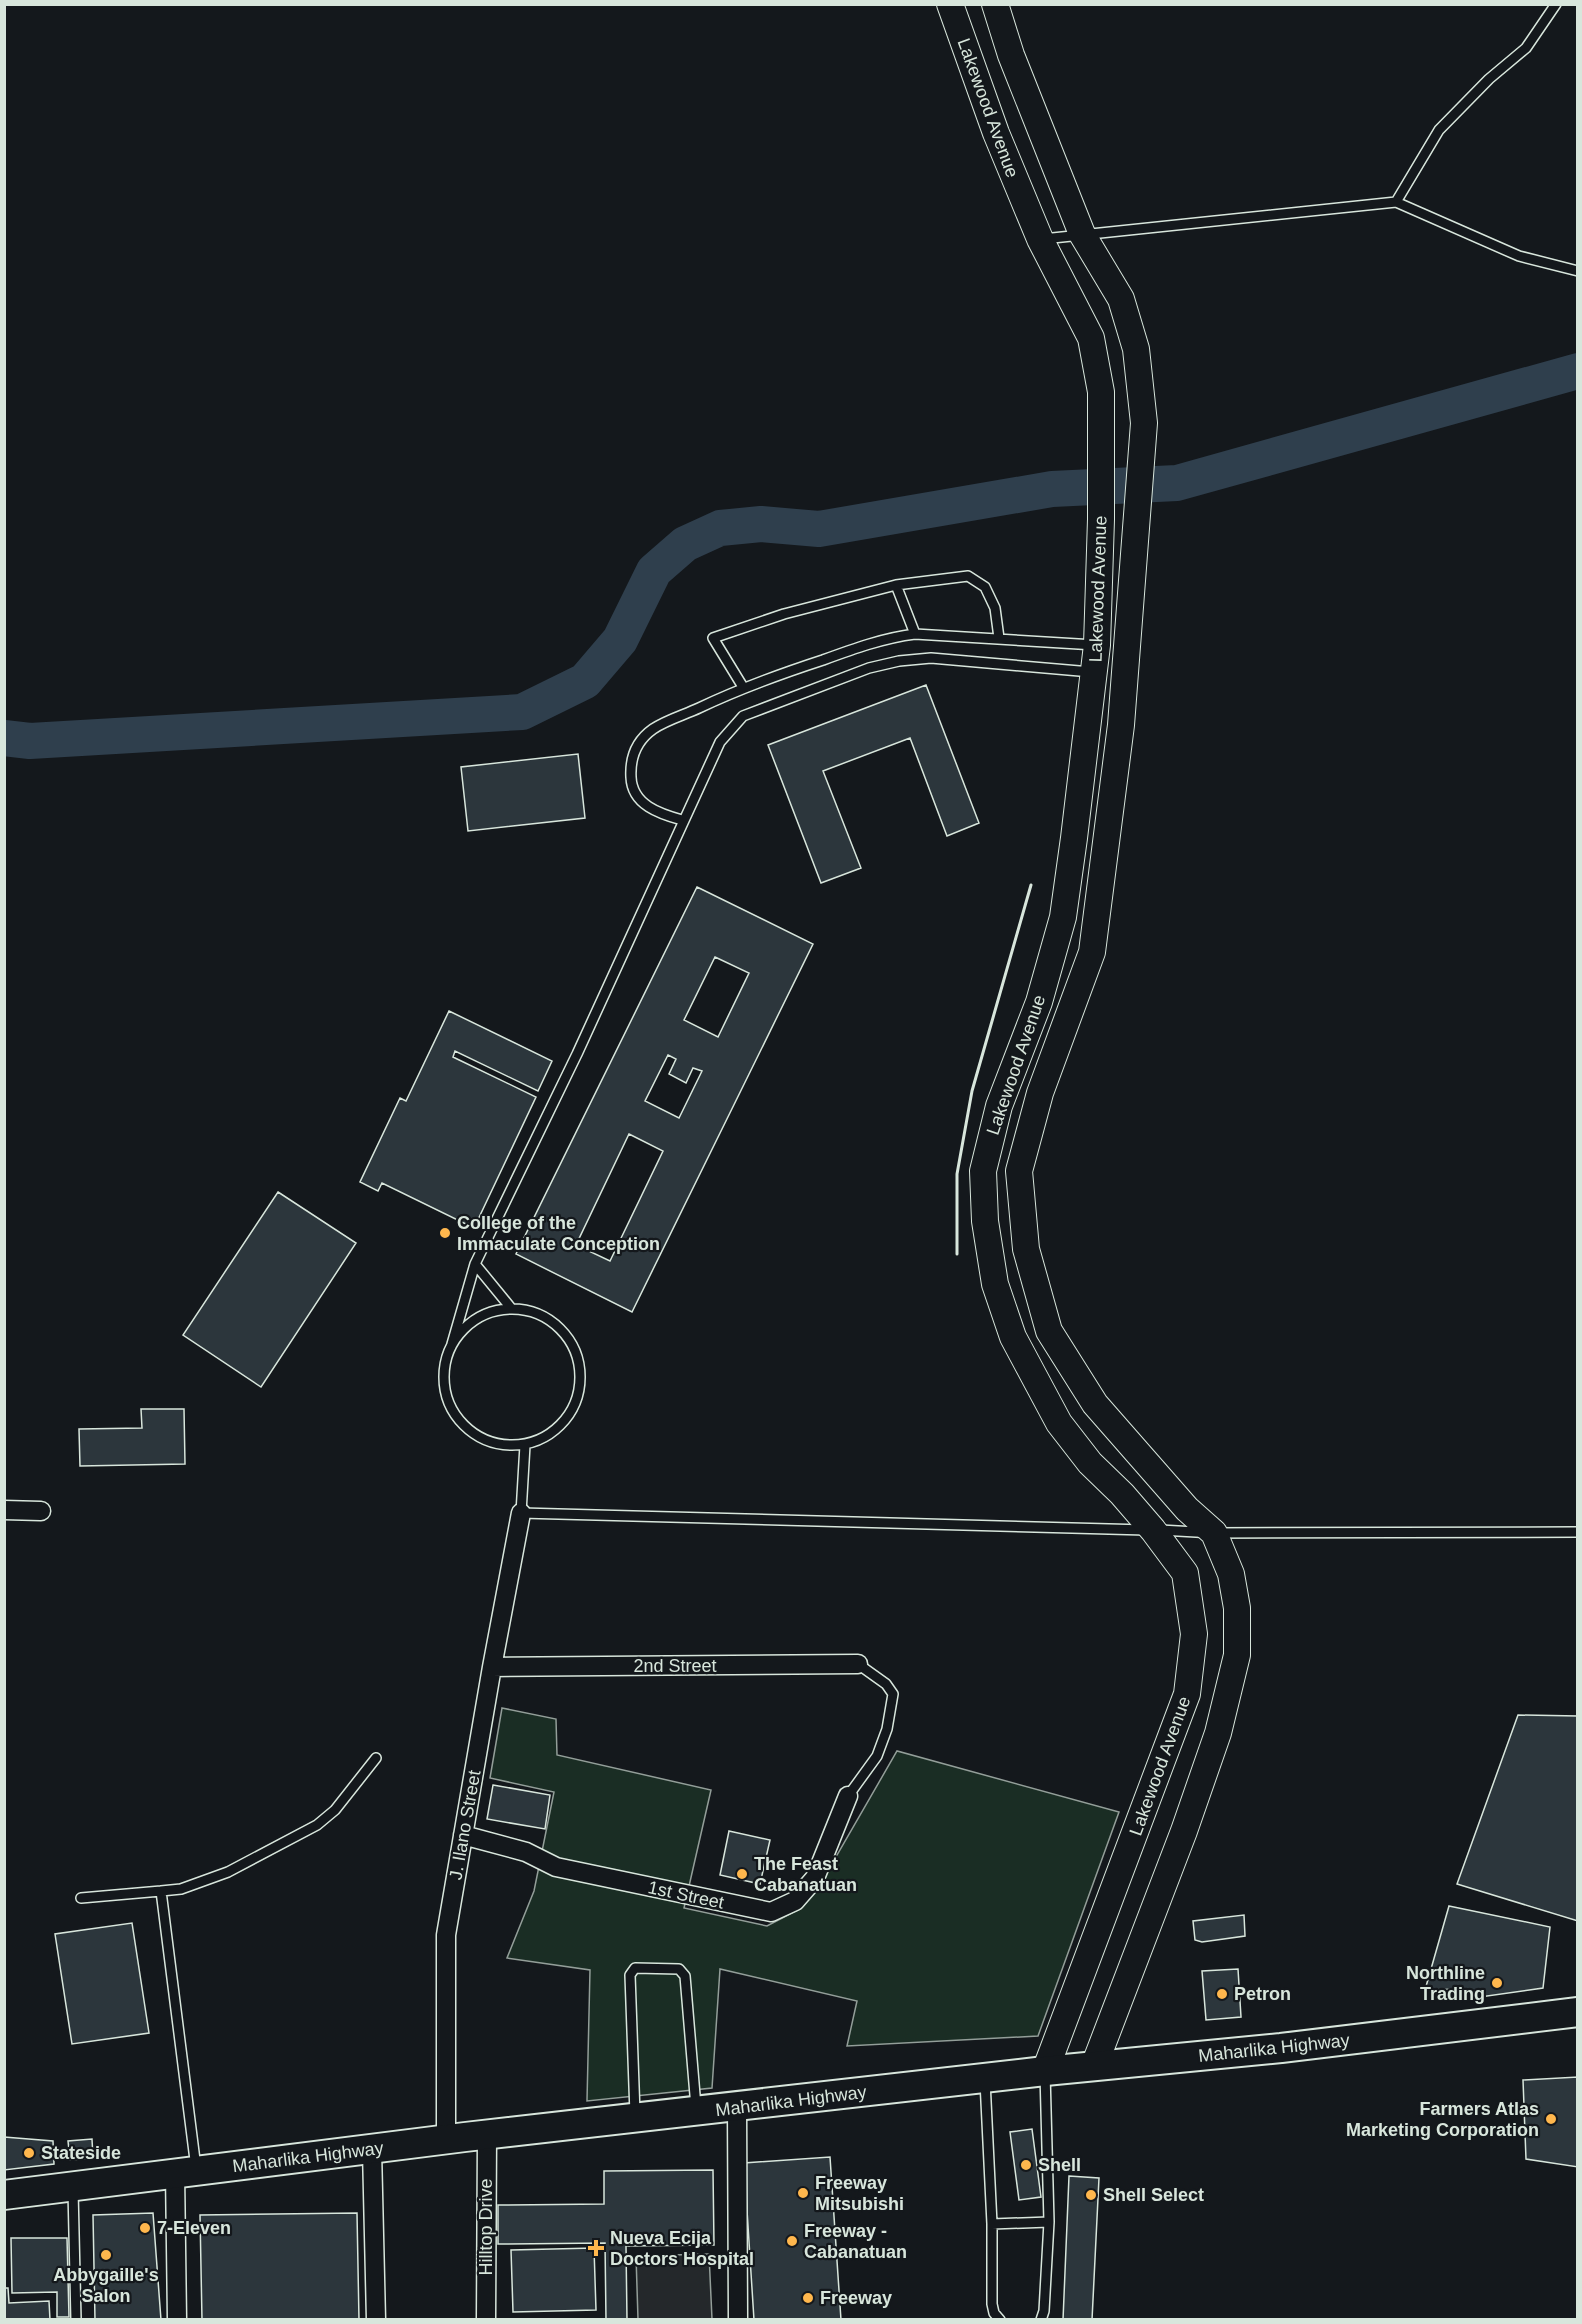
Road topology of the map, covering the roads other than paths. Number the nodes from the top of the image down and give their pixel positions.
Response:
1 (950, 4) edge
2 (995, 4) edge
3 (1556, 4) edge
4 (1396, 202) junction
5 (1082, 234) junction
6 (1040, 239) junction
7 (1578, 271) edge
8 (896, 585) junction
9 (915, 634) junction
10 (999, 638) junction
11 (1097, 645) junction
12 (1095, 673) junction
13 (743, 687) junction
14 (682, 820) junction
15 (476, 1264) junction
16 (511, 1308) junction
17 (452, 1344) junction
18 (525, 1445) junction
19 (4, 1510) edge
20 (41, 1511) dead end
21 (521, 1513) junction
22 (1153, 1530) junction
23 (1578, 1532) edge
24 (1214, 1533) junction
25 (858, 1664) joint
26 (492, 1667) junction
27 (376, 1758) dead end
28 (848, 1796) joint
29 (463, 1835) junction
30 (161, 1891) junction
31 (81, 1898) dead end
32 (1578, 2012) edge
33 (1094, 2066) junction
34 (1045, 2071) junction
35 (985, 2079) junction
36 (737, 2107) junction
37 (696, 2112) junction
38 (636, 2119) junction
39 (487, 2135) junction
40 (446, 2140) junction
41 (372, 2150) junction
42 (186, 2171) junction
43 (73, 2187) junction
44 (4, 2194) edge
45 (1049, 2222) junction
46 (992, 2224) junction
47 (76, 2319) edge
48 (177, 2319) edge
49 (375, 2319) edge
50 (486, 2319) edge
51 (738, 2319) edge
52 (1000, 2319) edge
53 (1041, 2319) edge

1 - 6 main road, Lakewood Avenue
2 - 5 main road, Lakewood Avenue
3 - 4 lane
4 - 5 lane
4 - 7 lane
5 - 6 lane
5 - 24 main road, Lakewood Avenue
6 - 11 main road, Lakewood Avenue
8 - 9 lane
8 - 10 lane
8 - 13 lane
9 - 10 lane
9 - 13 lane
10 - 11 lane
11 - 12 main road, Lakewood Avenue
12 - 14 lane
12 - 22 main road, Lakewood Avenue
13 - 14 lane
14 - 15 lane
15 - 16 lane
15 - 17 lane
16 - 17 lane
16 - 18 lane
17 - 18 lane
18 - 21 lane
19 - 20 street
21 - 22 lane
21 - 26 street, J. Ilano Street
22 - 24 lane
22 - 34 main road, Lakewood Avenue
23 - 24 lane
24 - 33 main road, Lakewood Avenue
25 - 26 street, 2nd Street
25 - 28 lane
26 - 29 street, J. Ilano Street
27 - 30 lane
28 - 29 street, 1st Street
29 - 40 street, J. Ilano Street
30 - 31 lane
30 - 42 lane
32 - 33 main road, Maharlika Highway
33 - 34 main road, Maharlika Highway
34 - 35 main road, Maharlika Highway
34 - 45 lane
35 - 36 main road, Maharlika Highway
35 - 46 lane
36 - 37 main road, Maharlika Highway
36 - 51 street
37 - 38 main road, Maharlika Highway
37 - 38 lane
38 - 39 main road, Maharlika Highway
39 - 40 main road, Maharlika Highway
39 - 50 street, Hilltop Drive
40 - 41 main road, Maharlika Highway
41 - 42 main road, Maharlika Highway
41 - 49 street
42 - 43 main road, Maharlika Highway
42 - 48 street
43 - 44 main road, Maharlika Highway
43 - 47 lane
45 - 46 lane
45 - 53 lane
46 - 52 lane

